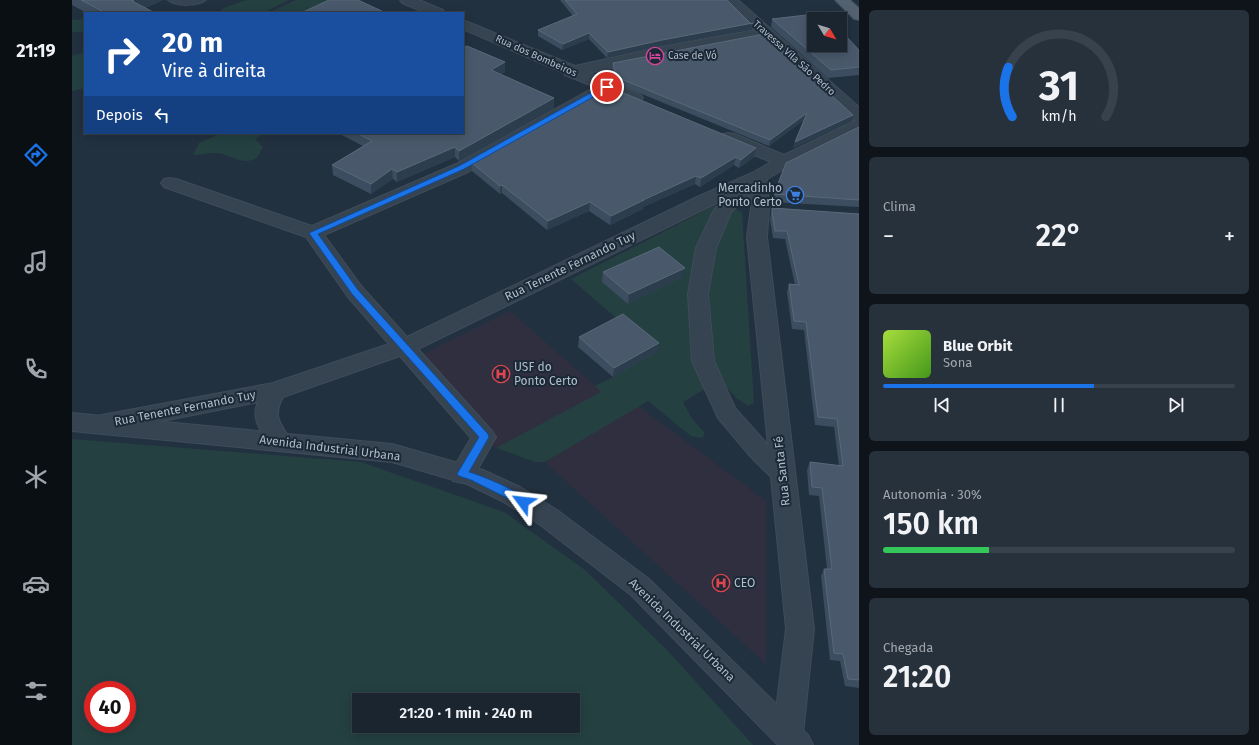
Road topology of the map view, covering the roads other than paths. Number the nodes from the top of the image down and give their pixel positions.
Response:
1 (172, 0) edge
2 (202, 0) edge
3 (439, 0) edge
4 (730, 0) edge
5 (842, 0) edge
6 (412, 2) edge
7 (436, 12) edge
8 (859, 16) edge
9 (464, 24) edge
10 (765, 32) junction
11 (571, 72) junction
12 (607, 87) junction
13 (651, 105) edge
14 (859, 116) edge
15 (859, 125) edge
16 (717, 133) edge
17 (786, 161) junction
18 (758, 177) junction
19 (170, 183) dead end
20 (313, 233) junction
21 (404, 346) junction
22 (275, 391) junction
23 (83, 424) edge
24 (279, 441) junction
25 (782, 473) junction
26 (462, 474) junction
27 (793, 739) edge

1 - 2 lane
3 - 6 street
4 - 10 street, Travessa Vila São Pedro
5 - 8 main road
6 - 7 street
9 - 11 street, Rua dos Bombeiros
10 - 11 street
10 - 14 street, Travessa Vila São Pedro
11 - 12 street, Rua dos Bombeiros
12 - 13 street, Rua dos Bombeiros
12 - 20 street
15 - 17 street, Rua Tenente Fernando Tuy
16 - 17 street
17 - 18 street, Rua Tenente Fernando Tuy
18 - 21 street, Rua Tenente Fernando Tuy
18 - 25 street, Rua Santa Fé
18 - 25 street
19 - 20 street
20 - 21 street
21 - 22 street, Rua Tenente Fernando Tuy
21 - 26 street
22 - 23 street, Rua Tenente Fernando Tuy
22 - 24 street, Rua Tenente Fernando Tuy
23 - 24 street, Avenida Industrial Urbana
24 - 26 street, Avenida Industrial Urbana
25 - 27 street, Rua Santa Fé
26 - 27 street, Avenida Industrial Urbana

